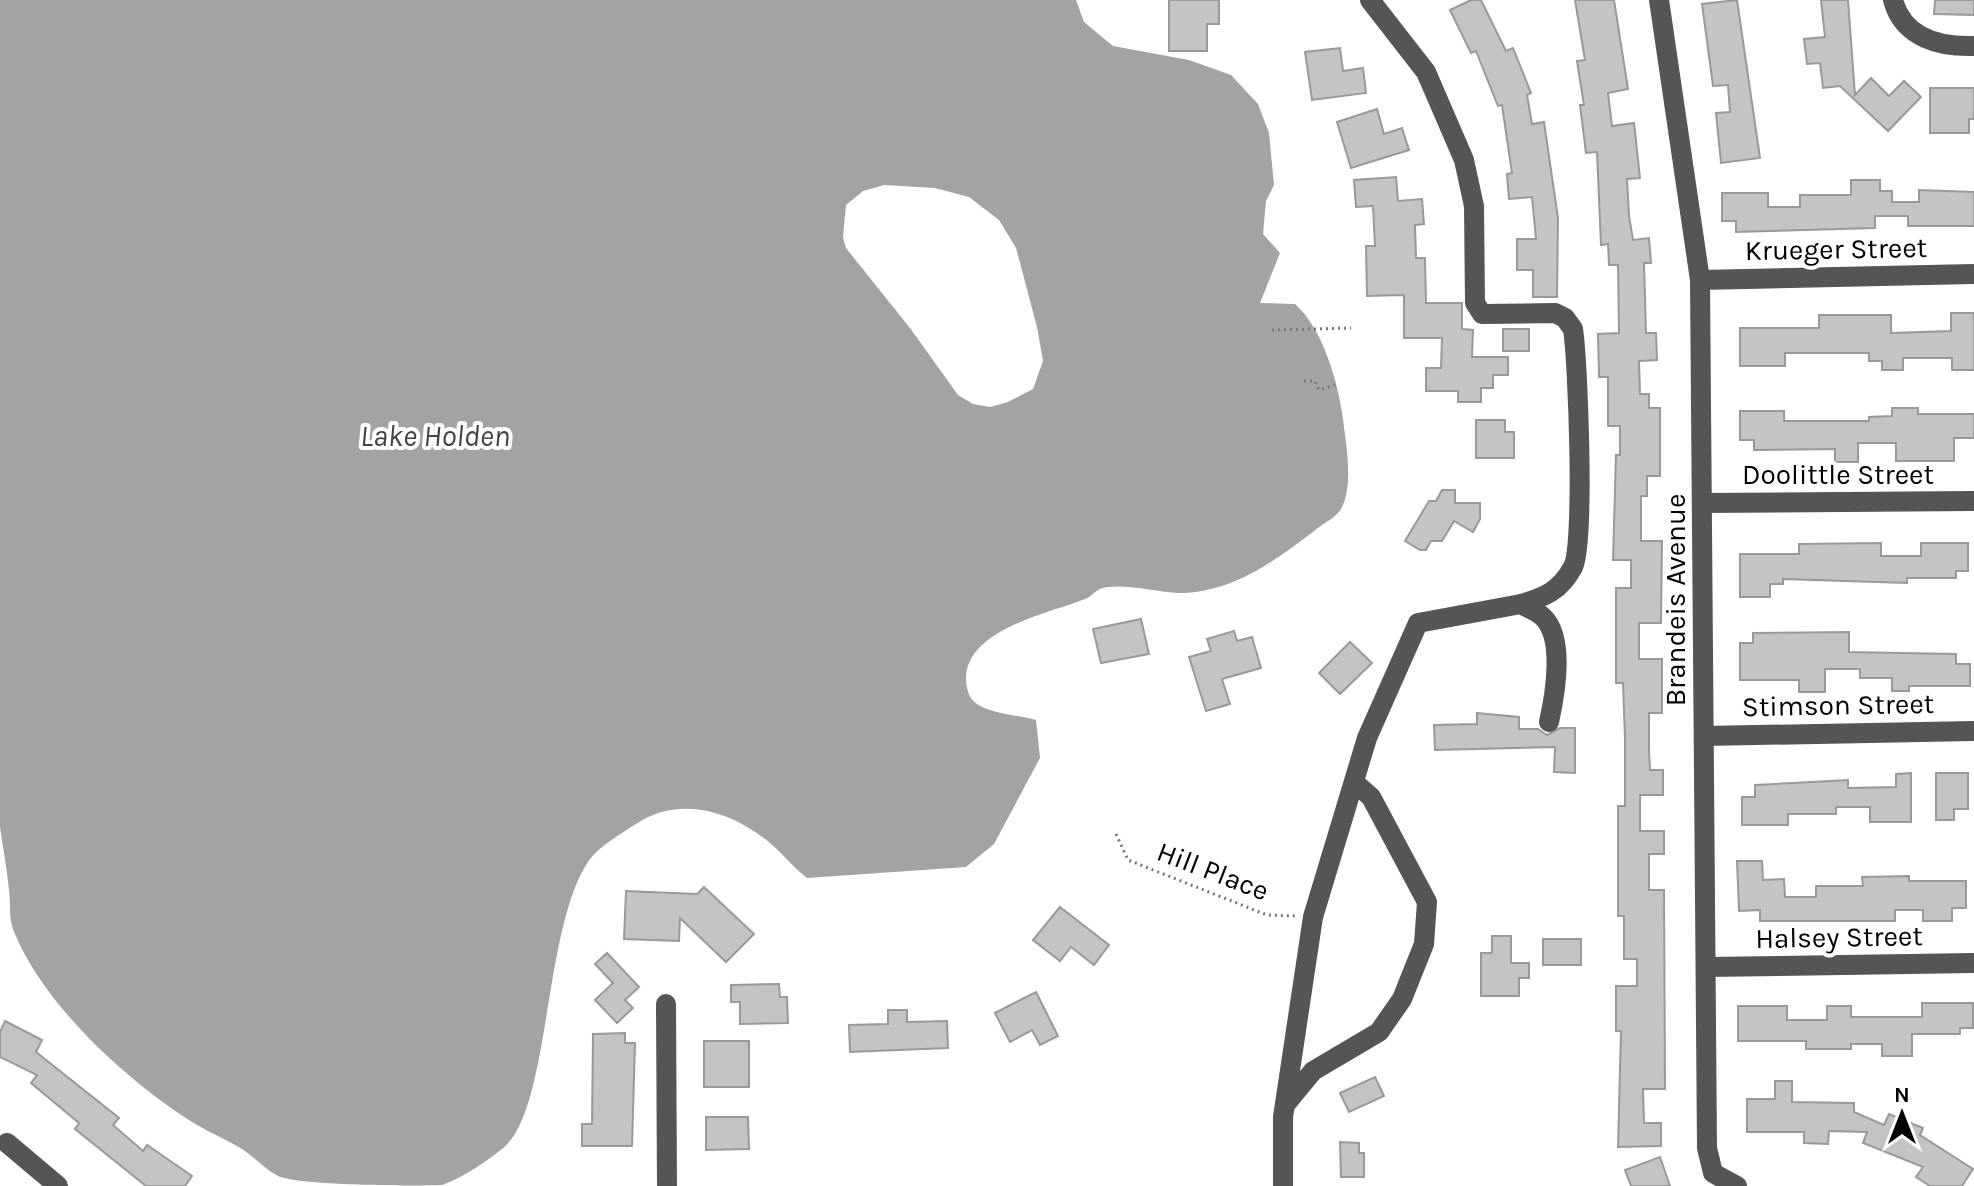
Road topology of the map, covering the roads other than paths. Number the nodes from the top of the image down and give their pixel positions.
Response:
1 (1370, 0) edge
2 (1659, 0) edge
3 (1893, 0) edge
4 (1974, 46) edge
5 (1974, 274) edge
6 (1700, 280) junction
7 (1974, 501) edge
8 (1702, 503) junction
9 (1521, 604) junction
10 (1549, 722) dead end
11 (1974, 731) edge
12 (1704, 736) junction
13 (1355, 783) junction
14 (1974, 963) edge
15 (1706, 967) junction
16 (666, 1004) dead end
17 (1285, 1105) junction
18 (7, 1143) dead end
19 (58, 1186) edge
20 (667, 1186) edge
21 (1283, 1186) edge
22 (1737, 1186) edge

1 - 9 street
2 - 6 street, Brandeis Avenue
3 - 4 street
5 - 6 street, Krueger Street
6 - 8 street, Brandeis Avenue
7 - 8 street, Doolittle Street
8 - 12 street, Brandeis Avenue
9 - 10 street
9 - 13 street
11 - 12 street, Stimson Street
12 - 15 street, Brandeis Avenue
13 - 17 street
13 - 17 street
14 - 15 street, Halsey Street
15 - 22 street, Brandeis Avenue
16 - 20 street
17 - 21 street
18 - 19 street

